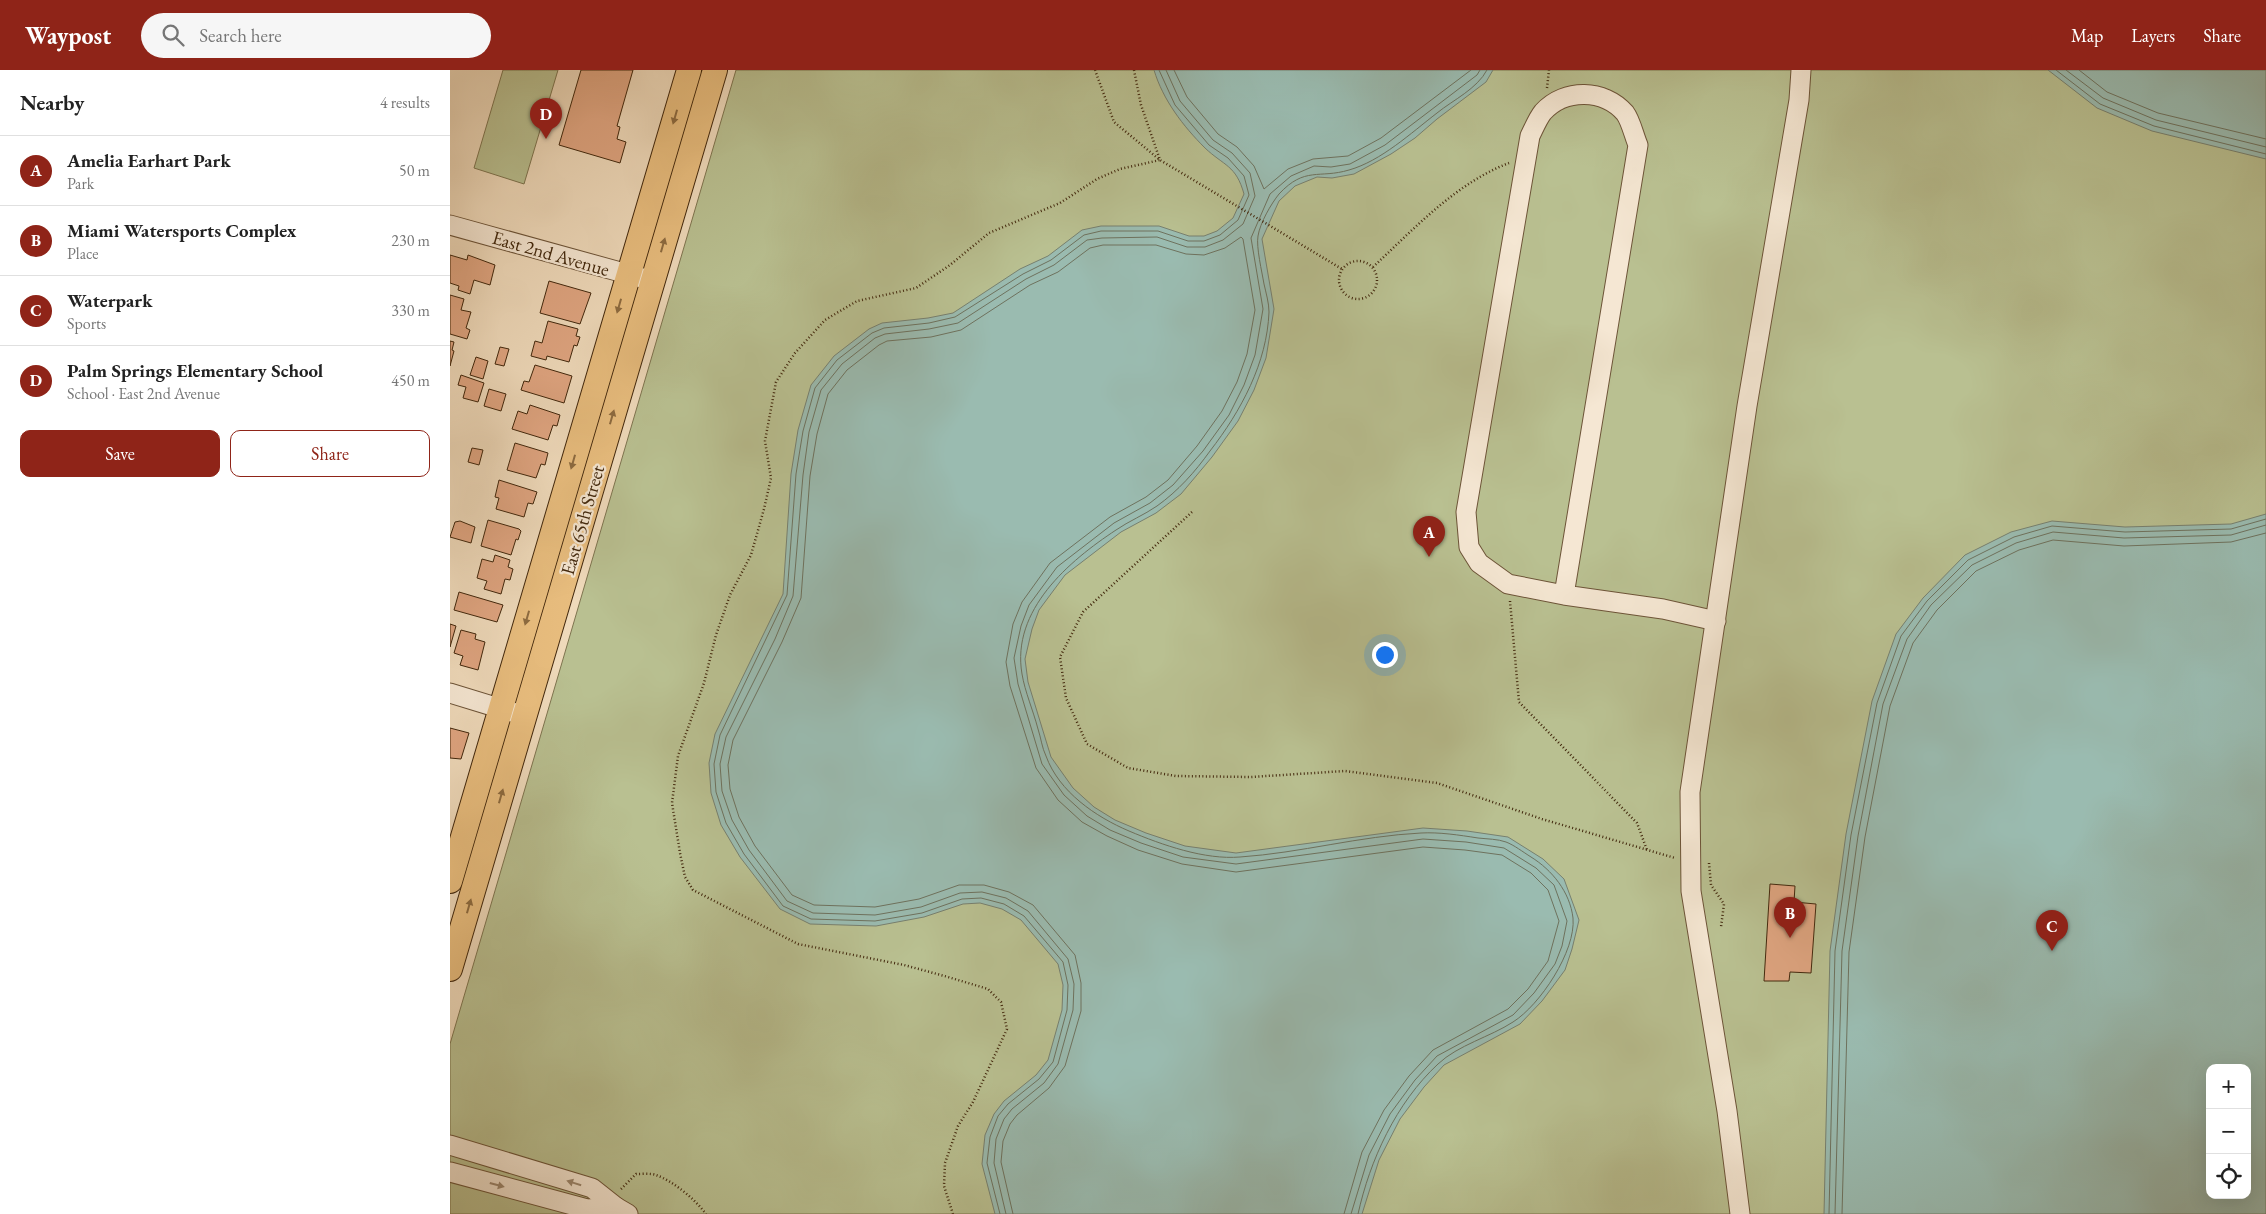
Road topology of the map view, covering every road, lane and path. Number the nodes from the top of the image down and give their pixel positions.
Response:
1 (688, 70) edge
2 (715, 70) edge
3 (1095, 70) edge
4 (1134, 70) edge
5 (1801, 70) edge
6 (1527, 156) junction
7 (1160, 160) junction
8 (450, 224) edge
9 (1373, 267) junction
10 (1342, 269) junction
11 (628, 275) junction
12 (653, 281) junction
13 (1192, 512) dead end
14 (1508, 584) junction
15 (1564, 595) junction
16 (1716, 621) junction
17 (450, 693) edge
18 (501, 709) junction
19 (525, 716) junction
20 (1647, 850) junction
21 (1700, 860) junction
22 (450, 881) edge
23 (1721, 927) dead end
24 (450, 969) edge
25 (450, 1145) edge
26 (450, 1172) edge
27 (619, 1212) edge
28 (706, 1214) edge
29 (953, 1214) edge
30 (1740, 1214) edge

1 -> 11 main road, East 65th Street
12 -> 2 main road, East 65th Street
3 - 7 path
4 - 7 path
5 - 16 street
6 - 9 path
6 - 14 street
6 - 15 street
7 - 10 path
7 - 29 path
8 - 11 street, East 2nd Avenue
9 - 10 path
9 - 10 path
11 - 12 street, East 2nd Avenue
11 -> 18 main road, East 65th Street
19 -> 12 main road, East 65th Street
13 - 20 path
14 - 15 street
14 - 20 path
15 - 16 street
16 - 21 street
17 - 18 street
18 - 19 street
18 - 22 main road, East 65th Street
24 -> 19 main road, East 65th Street
20 - 21 path
21 - 23 path
21 - 30 street
27 -> 25 street
26 -> 27 street
27 - 28 path

